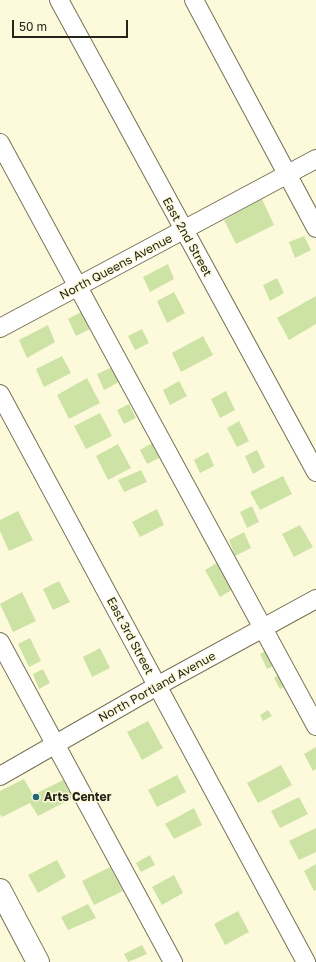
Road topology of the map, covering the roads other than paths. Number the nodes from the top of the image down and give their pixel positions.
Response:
1 (59, 0) edge
2 (194, 0) edge
3 (0, 143) edge
4 (316, 159) edge
5 (287, 174) junction
6 (316, 228) edge
7 (183, 231) junction
8 (77, 287) junction
9 (0, 328) edge
10 (0, 394) edge
11 (316, 472) edge
12 (316, 599) edge
13 (264, 628) junction
14 (0, 642) edge
15 (157, 686) junction
16 (316, 726) edge
17 (55, 744) junction
18 (0, 776) edge
19 (0, 890) edge
20 (38, 962) edge
21 (173, 962) edge
22 (306, 962) edge

1 - 7 street, East 2nd Street
2 - 5 street
3 - 8 street
4 - 5 street, North Queens Avenue
5 - 6 street
5 - 7 street, North Queens Avenue
7 - 8 street, North Queens Avenue
7 - 11 street, East 2nd Street
8 - 9 street, North Queens Avenue
8 - 13 street
10 - 15 street, East 3rd Street
12 - 13 street, North Portland Avenue
13 - 15 street, North Portland Avenue
13 - 16 street
14 - 17 street
15 - 17 street, North Portland Avenue
15 - 22 street, East 3rd Street
17 - 18 street, North Portland Avenue
17 - 21 street
19 - 20 main road

